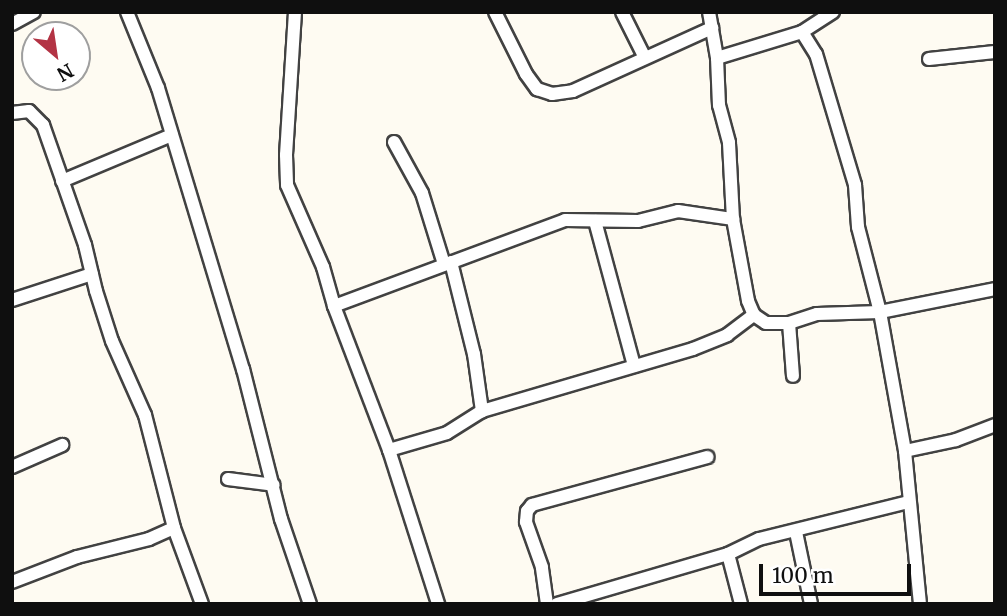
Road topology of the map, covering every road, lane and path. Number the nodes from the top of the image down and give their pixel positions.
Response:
1 (34, 12) edge
2 (127, 12) edge
3 (295, 12) edge
4 (495, 12) edge
5 (622, 12) edge
6 (709, 12) edge
7 (833, 12) edge
8 (12, 24) edge
9 (712, 28) junction
10 (802, 32) junction
11 (995, 52) edge
12 (645, 58) junction
13 (718, 58) junction
14 (929, 59) dead end
15 (12, 113) edge
16 (172, 135) junction
17 (394, 142) dead end
18 (62, 181) junction
19 (733, 219) junction
20 (595, 221) junction
21 (448, 263) junction
22 (92, 274) junction
23 (995, 289) edge
24 (12, 300) edge
25 (334, 306) junction
26 (880, 312) junction
27 (754, 315) junction
28 (789, 323) junction
29 (634, 366) junction
30 (793, 376) dead end
31 (481, 411) junction
32 (995, 425) edge
33 (62, 445) dead end
34 (389, 450) junction
35 (905, 451) junction
36 (708, 457) dead end
37 (12, 467) edge
38 (228, 479) dead end
39 (274, 485) junction
40 (908, 502) junction
41 (174, 528) junction
42 (796, 532) junction
43 (728, 554) junction
44 (12, 582) edge
45 (603, 598) edge
46 (202, 604) edge
47 (310, 604) edge
48 (438, 604) edge
49 (547, 604) edge
50 (557, 604) edge
51 (741, 604) edge
52 (811, 604) edge
53 (920, 604) edge

1 - 8 street
2 - 16 street
3 - 25 street
4 - 12 street
5 - 12 street
6 - 9 street
7 - 10 street
9 - 12 street
9 - 13 street
10 - 13 street
10 - 26 street
11 - 14 street
13 - 19 street
15 - 18 street
16 - 18 street
16 - 39 street
17 - 21 street
18 - 22 street
19 - 20 street
19 - 27 street
20 - 21 street
20 - 29 street
21 - 25 street
21 - 31 street
22 - 24 street
22 - 41 street
23 - 26 street
25 - 34 street
26 - 28 street
26 - 35 street
27 - 28 street
27 - 29 street
28 - 30 street
29 - 31 street
31 - 34 street
32 - 35 street
33 - 37 street
34 - 48 street
35 - 40 street
36 - 49 street
38 - 39 street
39 - 47 street
40 - 42 street
40 - 53 street
41 - 44 street
41 - 46 street
42 - 43 street
42 - 52 street
43 - 45 street
43 - 51 street
45 - 50 street

